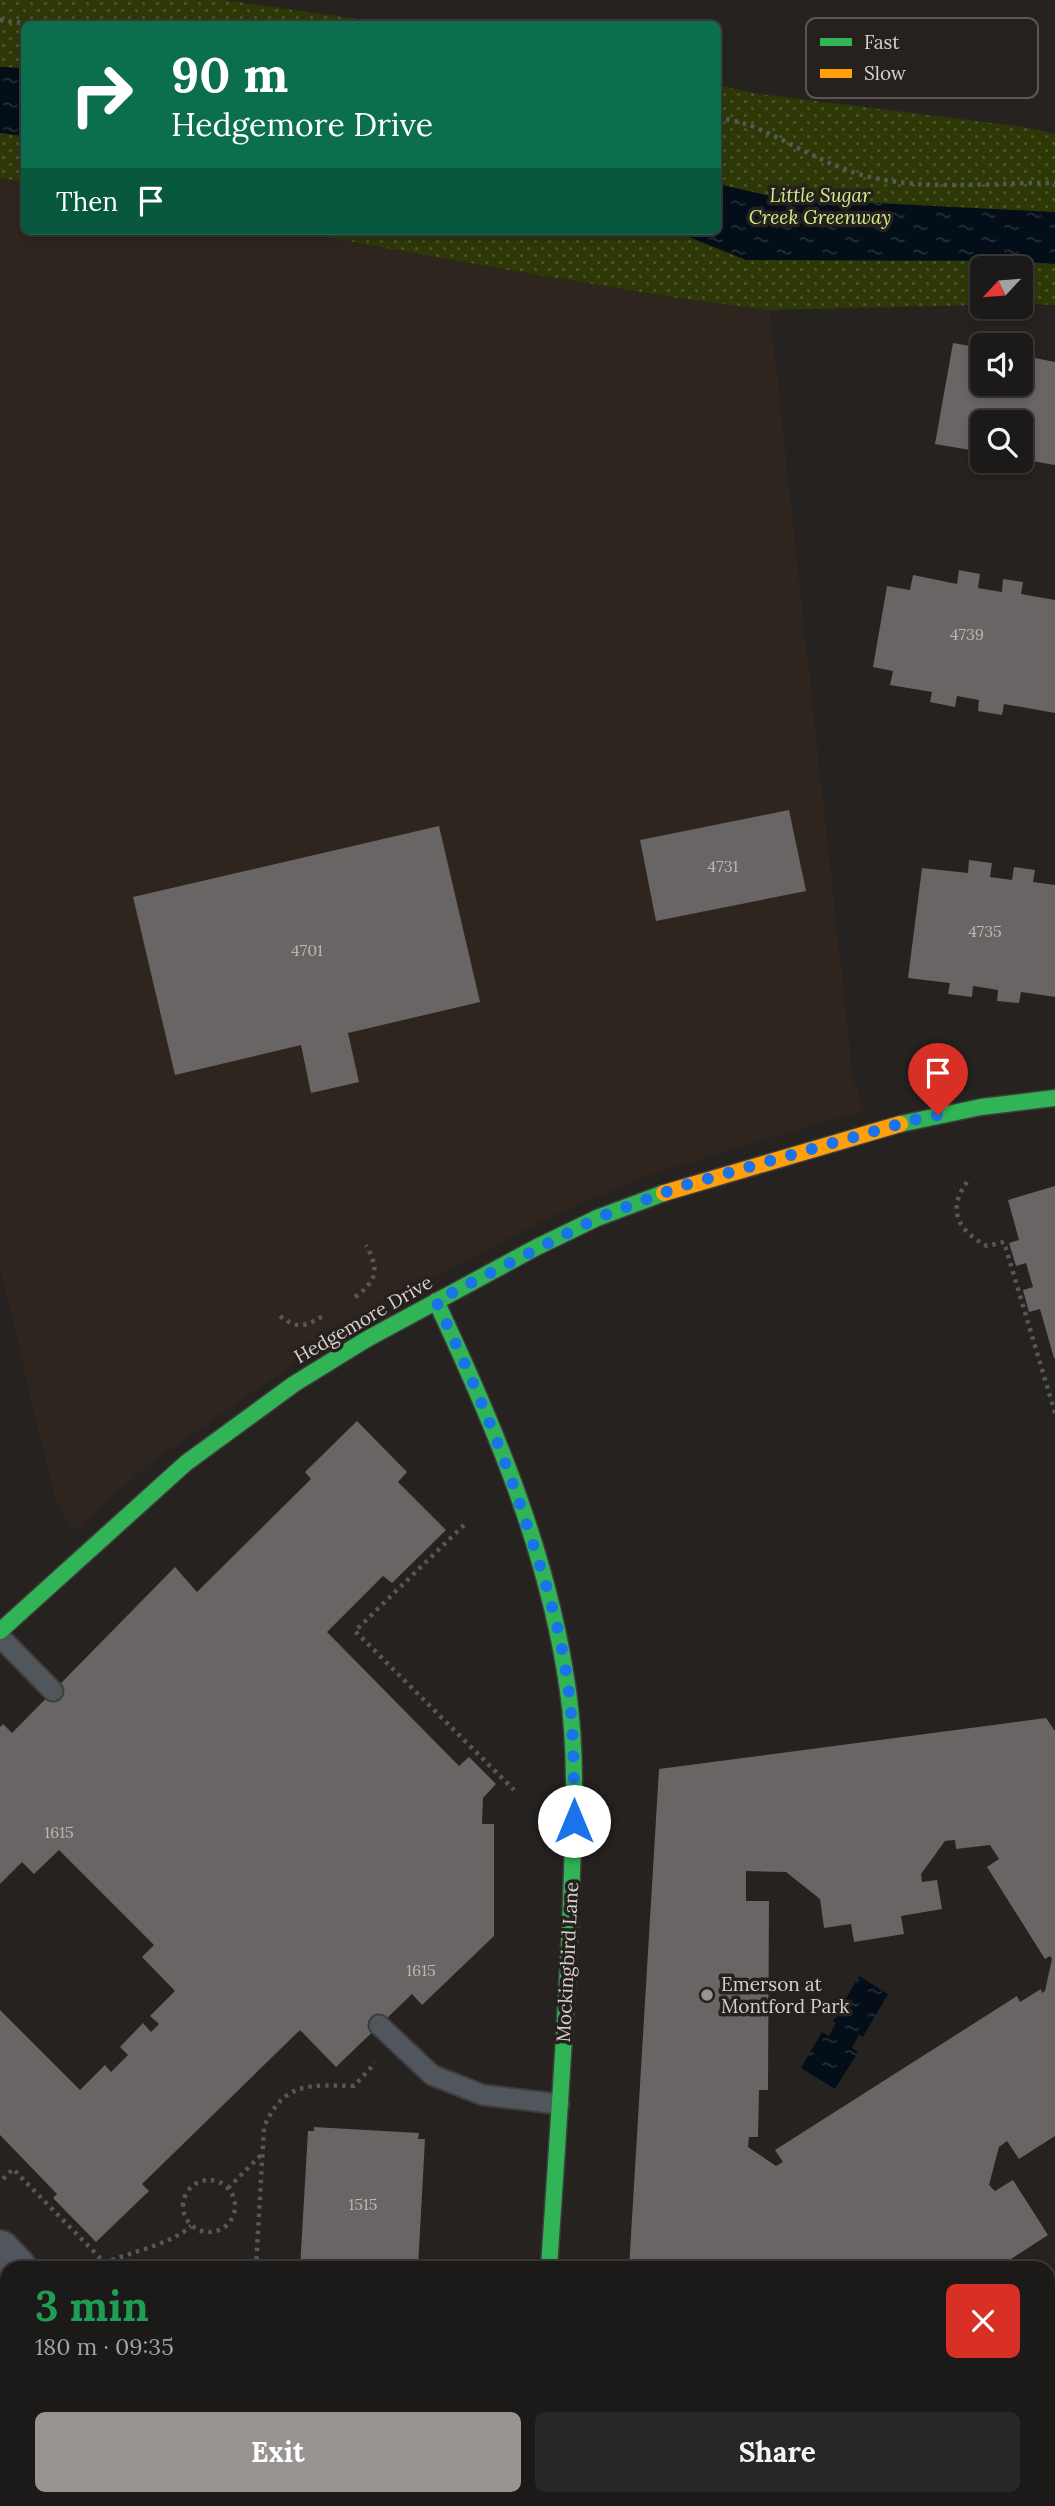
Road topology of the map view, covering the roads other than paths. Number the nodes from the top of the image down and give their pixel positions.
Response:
1 (1055, 1098) edge
2 (436, 1301) junction
3 (0, 1630) edge
4 (0, 1637) edge
5 (54, 1691) dead end
6 (379, 2025) dead end
7 (559, 2104) junction
8 (549, 2261) edge

1 - 2 street, Hedgemore Drive
2 - 3 street, Hedgemore Drive
2 - 7 street, Mockingbird Lane
4 - 5 lane
6 - 7 lane
7 - 8 street, Mockingbird Lane

